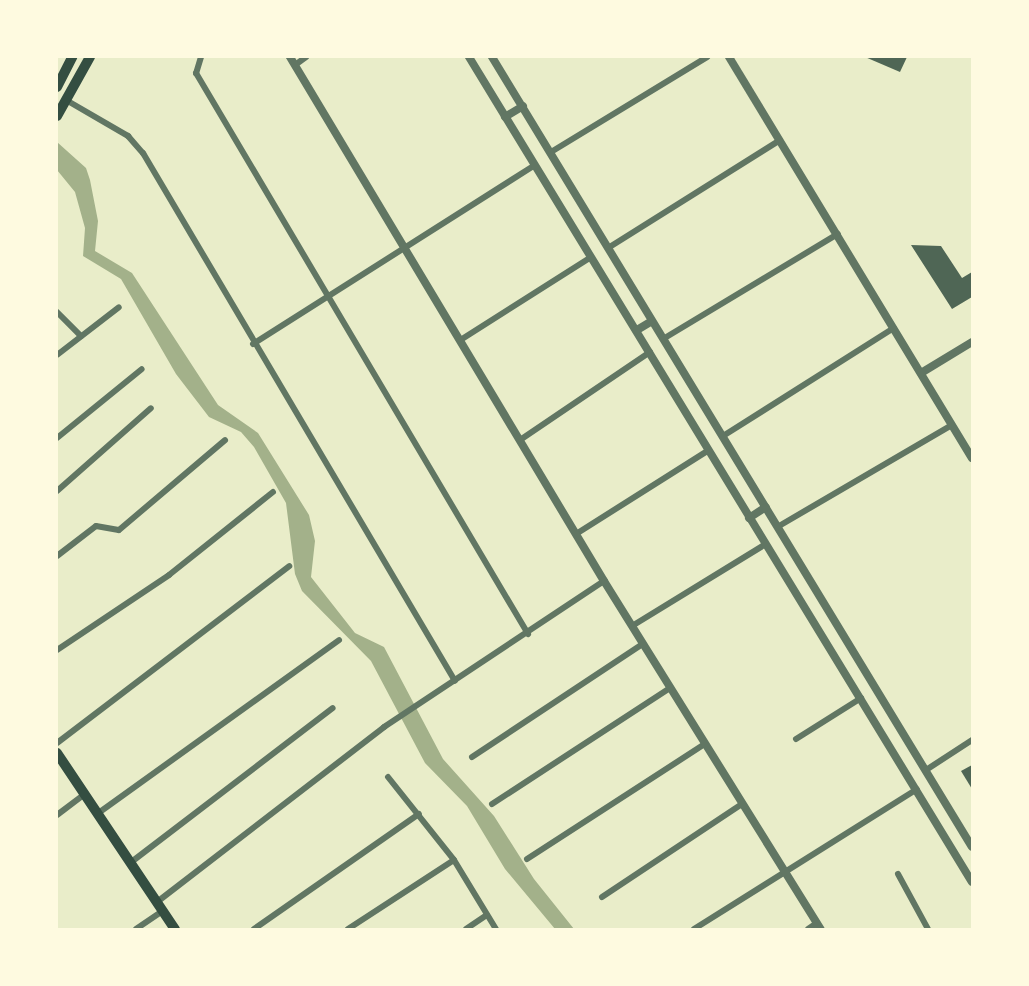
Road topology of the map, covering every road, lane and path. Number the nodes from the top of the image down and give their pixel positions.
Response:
1 (90, 57) edge
2 (201, 57) edge
3 (306, 57) edge
4 (469, 57) edge
5 (492, 57) edge
6 (707, 57) edge
7 (729, 57) edge
8 (69, 59) edge
9 (292, 61) edge
10 (57, 87) edge
11 (66, 100) junction
12 (523, 106) junction
13 (57, 116) edge
14 (506, 117) junction
15 (780, 140) junction
16 (551, 152) junction
17 (535, 165) junction
18 (838, 234) junction
19 (406, 246) junction
20 (608, 248) junction
21 (591, 258) junction
22 (331, 295) junction
23 (119, 307) dead end
24 (57, 312) edge
25 (652, 321) junction
26 (894, 328) junction
27 (637, 330) junction
28 (81, 336) junction
29 (462, 339) junction
30 (663, 339) junction
31 (972, 342) edge
32 (254, 344) junction
33 (650, 352) junction
34 (57, 355) edge
35 (142, 369) dead end
36 (921, 373) junction
37 (151, 408) dead end
38 (952, 425) junction
39 (723, 436) junction
40 (57, 438) edge
41 (225, 440) dead end
42 (520, 440) junction
43 (709, 450) junction
44 (972, 458) edge
45 (57, 491) edge
46 (273, 492) dead end
47 (766, 507) junction
48 (749, 518) junction
49 (779, 526) junction
50 (576, 534) junction
51 (766, 544) junction
52 (57, 556) edge
53 (289, 566) dead end
54 (604, 581) junction
55 (632, 626) junction
56 (528, 634) junction
57 (339, 640) dead end
58 (643, 644) junction
59 (57, 650) edge
60 (456, 681) junction
61 (670, 688) junction
62 (861, 698) junction
63 (333, 708) dead end
64 (796, 739) dead end
65 (972, 740) edge
66 (57, 743) edge
67 (705, 744) junction
68 (57, 753) edge
69 (472, 757) dead end
70 (926, 770) junction
71 (388, 777) dead end
72 (916, 789) junction
73 (85, 794) junction
74 (492, 804) dead end
75 (742, 804) junction
76 (97, 814) junction
77 (419, 814) junction
78 (57, 815) edge
79 (972, 847) edge
80 (527, 859) dead end
81 (454, 861) junction
82 (130, 863) junction
83 (785, 870) junction
84 (898, 874) dead end
85 (972, 882) edge
86 (602, 897) dead end
87 (160, 906) junction
88 (487, 915) junction
89 (819, 926) edge
90 (136, 929) edge
91 (175, 929) edge
92 (254, 929) edge
93 (348, 929) edge
94 (466, 929) edge
95 (496, 929) edge
96 (694, 929) edge
97 (808, 929) edge
98 (928, 929) edge

1 - 11 main road
2 - 22 street
3 - 9 street
4 - 14 street
5 - 12 street
6 - 16 street
7 - 15 street
8 - 10 main road
9 - 19 street
11 - 13 main road
11 - 32 street
12 - 14 street
12 - 16 street
14 - 17 street
15 - 18 street
15 - 20 street
16 - 20 street
17 - 19 street
17 - 21 street
18 - 26 street
18 - 30 street
19 - 22 street
19 - 29 street
20 - 25 street
21 - 27 street
21 - 29 street
22 - 32 street
22 - 56 street
23 - 28 street
24 - 28 street
25 - 27 street
25 - 30 street
26 - 36 street
26 - 39 street
27 - 33 street
28 - 34 street
29 - 42 street
30 - 39 street
31 - 36 street
32 - 60 street
33 - 42 street
33 - 43 street
35 - 40 street
36 - 38 street
37 - 45 street
38 - 44 street
38 - 49 street
39 - 47 street
41 - 52 street
42 - 50 street
43 - 48 street
43 - 50 street
46 - 59 street
47 - 48 street
47 - 49 street
48 - 51 street
49 - 70 street
50 - 54 street
51 - 55 street
51 - 62 street
53 - 66 street
54 - 55 street
54 - 56 street
55 - 58 street
56 - 60 street
57 - 76 street
58 - 61 street
58 - 69 street
60 - 87 street
61 - 67 street
61 - 74 street
62 - 64 street
62 - 72 street
63 - 82 street
65 - 70 street
67 - 75 street
67 - 80 street
68 - 73 main road
70 - 79 street
71 - 77 street
72 - 83 street
72 - 85 street
73 - 76 main road
73 - 78 street
75 - 83 street
75 - 86 street
76 - 82 main road
77 - 81 street
77 - 92 street
81 - 88 street
81 - 93 street
82 - 87 main road
83 - 89 street
83 - 96 street
84 - 98 street
87 - 90 street
87 - 91 main road
88 - 94 street
88 - 95 street
89 - 97 street

